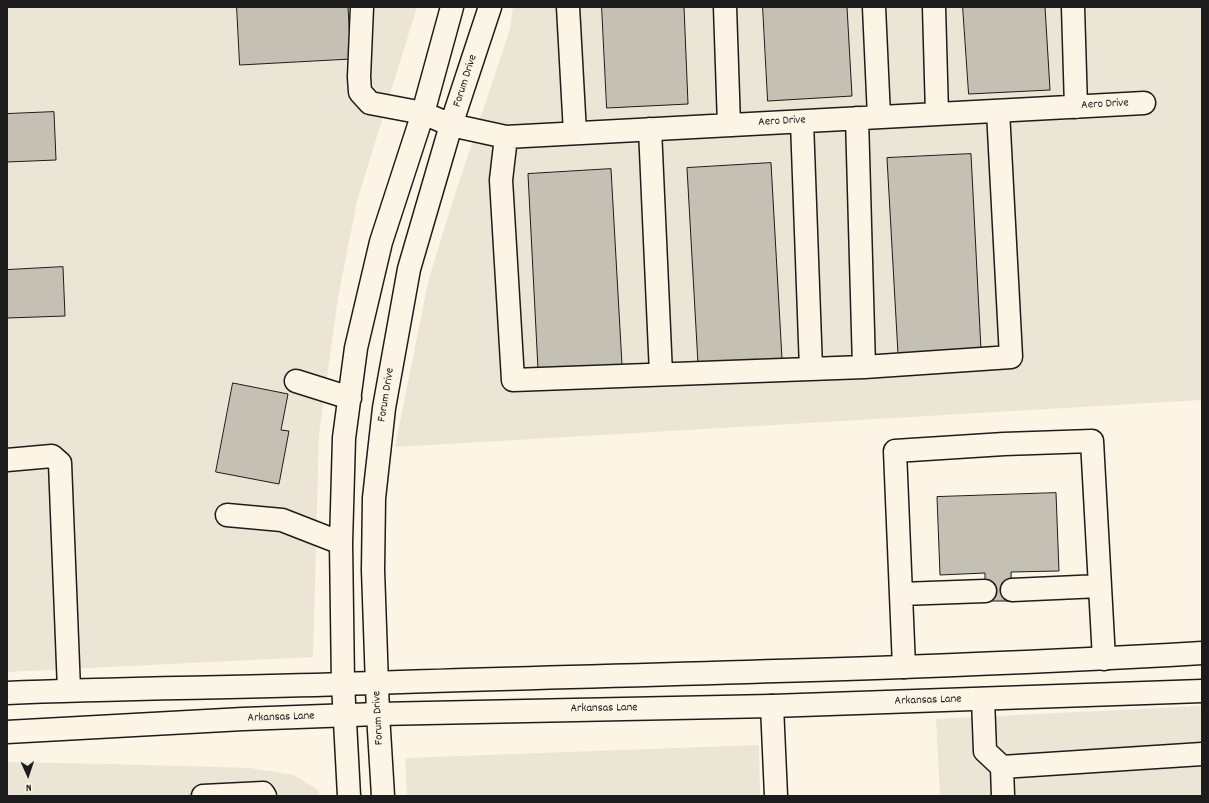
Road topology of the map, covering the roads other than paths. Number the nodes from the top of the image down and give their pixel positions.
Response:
1 (362, 7) edge
2 (452, 7) edge
3 (490, 7) edge
4 (568, 7) edge
5 (725, 7) edge
6 (874, 7) edge
7 (934, 7) edge
8 (1073, 7) edge
9 (1144, 103) dead end
10 (1076, 107) junction
11 (998, 111) junction
12 (423, 113) junction
13 (937, 114) junction
14 (879, 117) junction
15 (857, 118) junction
16 (802, 122) junction
17 (451, 125) junction
18 (729, 125) junction
19 (650, 129) junction
20 (575, 133) junction
21 (506, 137) junction
22 (864, 367) junction
23 (811, 369) junction
24 (661, 374) junction
25 (296, 381) dead end
26 (350, 398) junction
27 (7, 460) edge
28 (227, 515) dead end
29 (341, 543) junction
30 (1100, 586) junction
31 (1012, 590) dead end
32 (985, 591) dead end
33 (901, 594) junction
34 (1202, 653) edge
35 (1104, 659) junction
36 (904, 667) junction
37 (377, 682) junction
38 (344, 684) junction
39 (69, 690) junction
40 (1202, 691) edge
41 (7, 694) edge
42 (983, 699) junction
43 (772, 706) junction
44 (378, 714) junction
45 (345, 716) junction
46 (7, 732) edge
47 (1202, 754) edge
48 (1002, 767) junction
49 (203, 796) edge
50 (265, 796) edge
51 (349, 796) edge
52 (383, 796) edge
53 (776, 796) edge
54 (1003, 796) edge

1 - 12 main road, Aero Drive
2 - 12 main road
3 - 17 main road, Forum Drive
4 - 20 main road
5 - 18 main road
6 - 14 main road
7 - 13 main road
8 - 10 main road
9 - 10 main road, Aero Drive
10 - 11 main road, Aero Drive
11 - 13 main road, Aero Drive
11 - 22 main road
12 - 17 main road, Aero Drive
12 - 26 main road
13 - 14 main road, Aero Drive
14 - 15 main road, Aero Drive
15 - 16 main road, Aero Drive
15 - 22 main road
16 - 18 main road, Aero Drive
16 - 23 main road
17 - 21 main road, Aero Drive
17 - 37 main road, Forum Drive
18 - 19 main road, Aero Drive
19 - 20 main road, Aero Drive
19 - 24 main road
20 - 21 main road, Aero Drive
21 - 24 main road
22 - 23 main road
23 - 24 main road
25 - 26 main road
26 - 29 main road
27 - 39 main road
28 - 29 main road
29 - 38 main road
30 - 31 main road
30 - 33 main road
30 - 35 main road
32 - 33 main road
33 - 36 main road
34 - 35 main road
35 - 36 main road
36 - 37 main road
37 - 38 main road
37 - 44 main road, Forum Drive
38 - 39 main road
38 - 45 main road
39 - 41 main road
40 - 42 main road, Arkansas Lane
42 - 43 main road, Arkansas Lane
42 - 48 main road
43 - 44 main road, Arkansas Lane
43 - 53 main road
44 - 45 main road, Arkansas Lane
44 - 52 main road, Forum Drive
45 - 46 main road, Arkansas Lane
45 - 51 main road
47 - 48 main road
48 - 54 main road
49 - 50 main road

